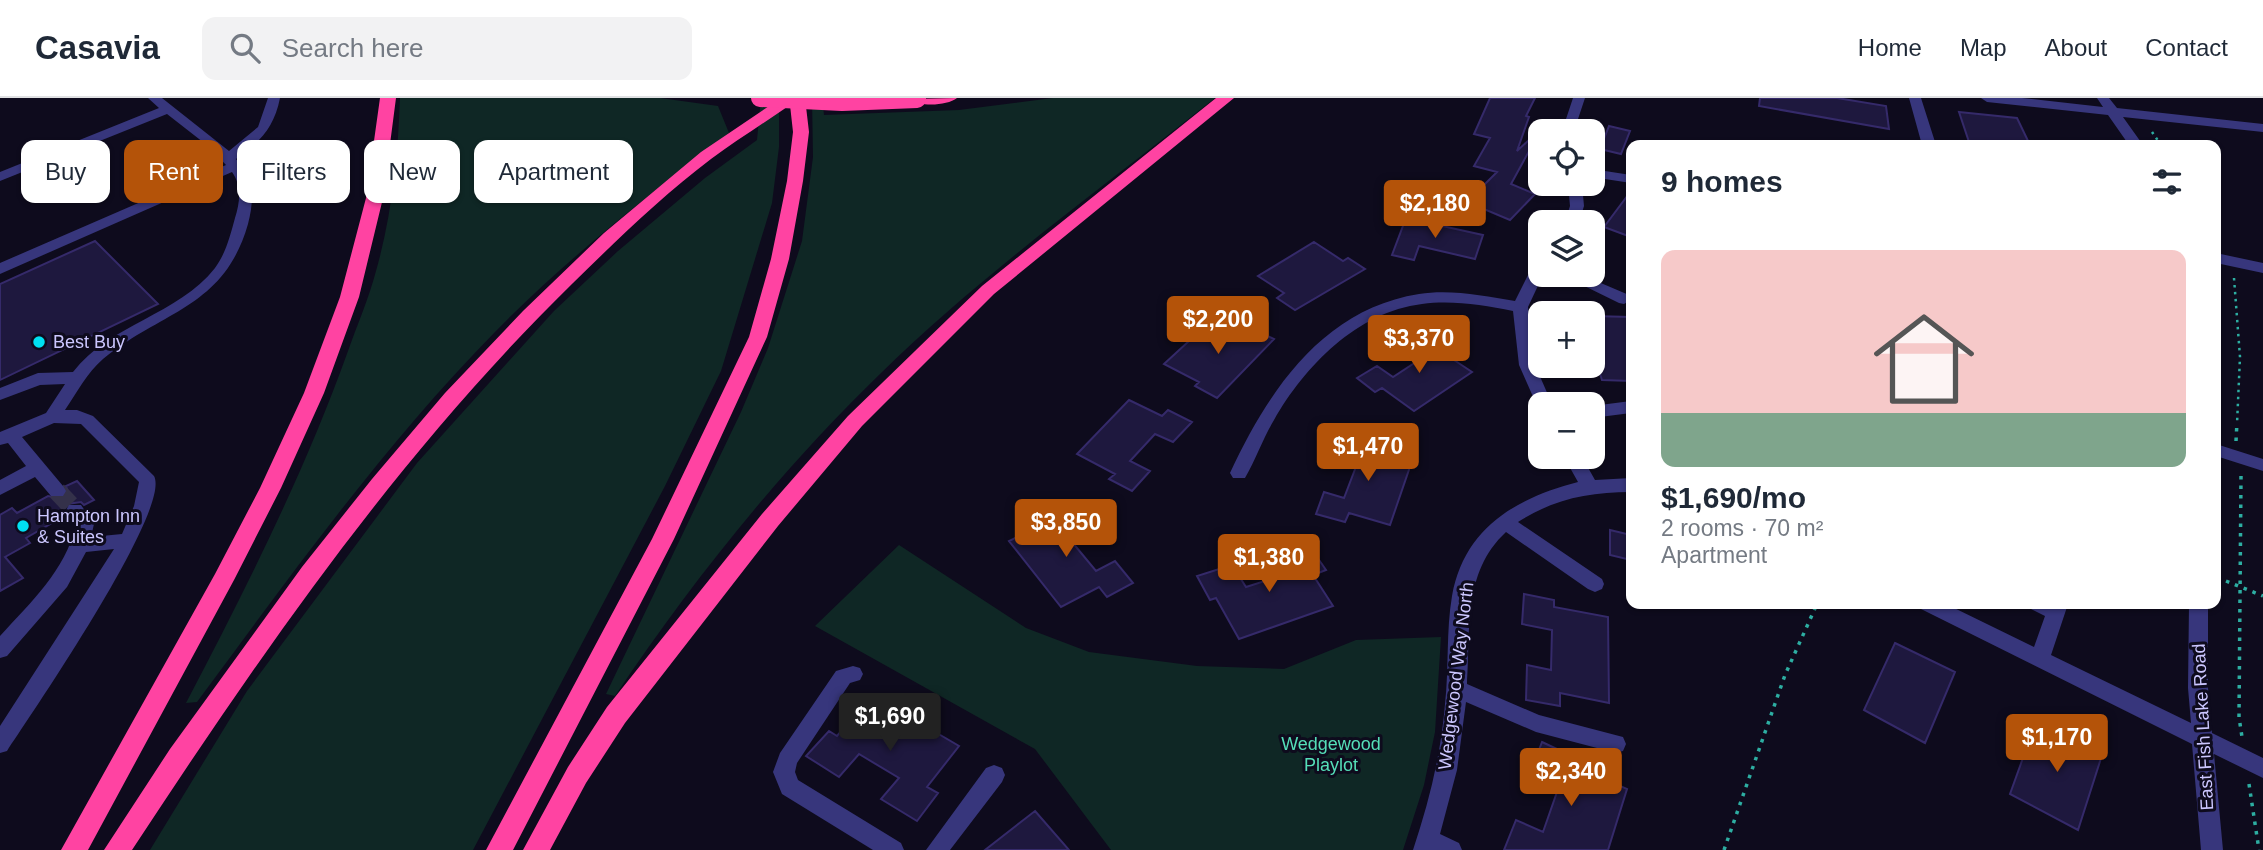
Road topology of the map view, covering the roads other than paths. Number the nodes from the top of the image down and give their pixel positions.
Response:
1 (154, 98) edge
2 (274, 98) edge
3 (388, 98) edge
4 (760, 98) edge
5 (791, 98) edge
6 (796, 98) edge
7 (949, 98) edge
8 (1226, 98) edge
9 (1579, 98) edge
10 (1915, 98) edge
11 (1987, 98) edge
12 (2103, 98) edge
13 (917, 99) edge
14 (168, 109) junction
15 (2113, 112) junction
16 (1572, 119) edge
17 (2263, 128) edge
18 (1928, 140) edge
19 (2133, 140) edge
20 (231, 162) junction
21 (1605, 175) edge
22 (0, 177) edge
23 (1626, 179) edge
24 (2221, 259) edge
25 (2263, 268) edge
26 (0, 269) edge
27 (1530, 287) edge
28 (1597, 287) edge
29 (1624, 299) dead end
30 (1520, 307) junction
31 (79, 378) junction
32 (1539, 392) edge
33 (0, 394) edge
34 (1626, 408) edge
35 (1605, 410) edge
36 (52, 416) junction
37 (5, 436) edge
38 (2221, 452) edge
39 (2263, 465) edge
40 (37, 468) junction
41 (1580, 469) edge
42 (1239, 473) dead end
43 (1589, 485) junction
44 (1626, 485) edge
45 (0, 488) edge
46 (57, 491) tunnel mouth
47 (75, 510) tunnel mouth
48 (1503, 520) junction
49 (128, 540) junction
50 (80, 546) junction
51 (1595, 584) dead end
52 (1937, 609) edge
53 (2050, 609) edge
54 (2199, 609) edge
55 (0, 650) edge
56 (2040, 659) junction
57 (853, 674) dead end
58 (1457, 689) junction
59 (2200, 737) junction
60 (0, 744) edge
61 (1616, 744) dead end
62 (994, 775) dead end
63 (2256, 776) edge
64 (1426, 844) edge
65 (74, 850) edge
66 (117, 850) edge
67 (499, 850) edge
68 (536, 850) edge
69 (893, 850) edge
70 (937, 850) edge
71 (1451, 850) edge
72 (2212, 850) edge

1 - 14 street
2 - 20 street
3 - 65 highway
4 - 13 highway, bridge
5 - 66 highway
6 - 67 highway
7 - 13 highway
8 - 68 highway
9 - 16 street
10 - 18 street
11 - 15 street
12 - 15 street
14 - 20 street
14 - 22 street
15 - 17 street
15 - 19 street
20 - 26 street
20 - 31 street
21 - 23 street
24 - 25 street
27 - 30 street
28 - 29 street
30 - 32 street
30 - 42 street
31 - 33 street
31 - 36 street
34 - 35 street
36 - 37 street
36 - 49 street
37 - 40 street
38 - 39 street
40 - 45 street
40 - 46 street
41 - 43 street
43 - 44 street, Wedgewood Way North
43 - 48 street, Wedgewood Way North
47 - 50 street
48 - 51 street
48 - 58 street, Wedgewood Way North
49 - 50 street
49 - 60 street
50 - 55 street
52 - 56 street
53 - 56 street
54 - 59 street, East Fish Lake Road
56 - 59 street
57 - 69 street
58 - 61 street
58 - 64 street, Wedgewood Way North
59 - 63 street
59 - 72 street, East Fish Lake Road
62 - 70 street
64 - 71 street

